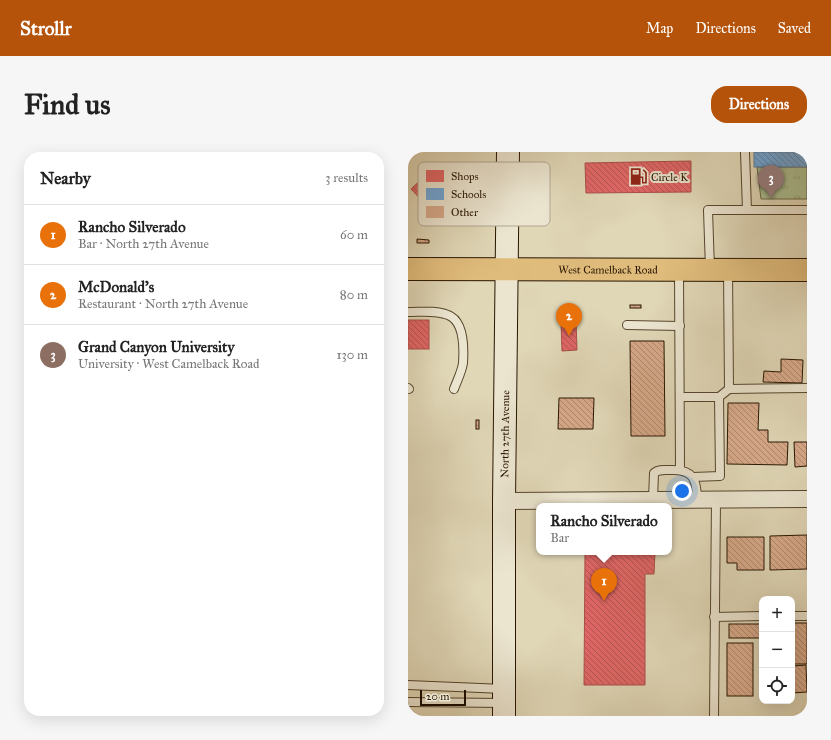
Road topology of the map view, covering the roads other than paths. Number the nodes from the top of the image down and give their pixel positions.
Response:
1 (508, 152) edge
2 (745, 152) edge
3 (508, 162) edge
4 (747, 210) junction
5 (807, 210) edge
6 (507, 226) edge
7 (507, 268) junction
8 (408, 269) edge
9 (679, 269) junction
10 (719, 269) junction
11 (807, 270) edge
12 (408, 312) edge
13 (627, 325) dead end
14 (680, 326) junction
15 (807, 388) edge
16 (454, 389) dead end
17 (728, 389) junction
18 (680, 397) junction
19 (719, 397) junction
20 (680, 470) junction
21 (693, 477) junction
22 (807, 499) edge
23 (653, 500) junction
24 (697, 500) junction
25 (716, 500) junction
26 (504, 501) junction
27 (759, 616) edge
28 (795, 616) edge
29 (807, 616) edge
30 (714, 617) junction
31 (408, 686) edge
32 (408, 702) edge
33 (504, 702) edge
34 (714, 716) edge

1 - 3 main road, North 27th Avenue
2 - 4 lane
4 - 5 lane
4 - 10 lane
6 - 7 main road, North 27th Avenue
7 - 8 main road, West Camelback Road
7 - 9 main road, West Camelback Road
7 - 26 main road, North 27th Avenue
9 - 10 main road, West Camelback Road
9 - 14 lane
10 - 11 main road, West Camelback Road
10 - 17 lane
12 - 16 lane
13 - 14 lane
14 - 18 lane
15 - 17 lane
17 - 19 lane
18 - 19 lane
18 - 20 lane
19 - 21 lane
20 - 21 lane
20 - 23 lane
21 - 24 lane
22 - 25 street
23 - 24 street
23 - 26 street
24 - 25 street
25 - 30 lane
26 - 33 main road, North 27th Avenue
27 - 30 lane
28 - 29 lane
30 - 34 lane
31 - 33 lane
32 - 33 lane

